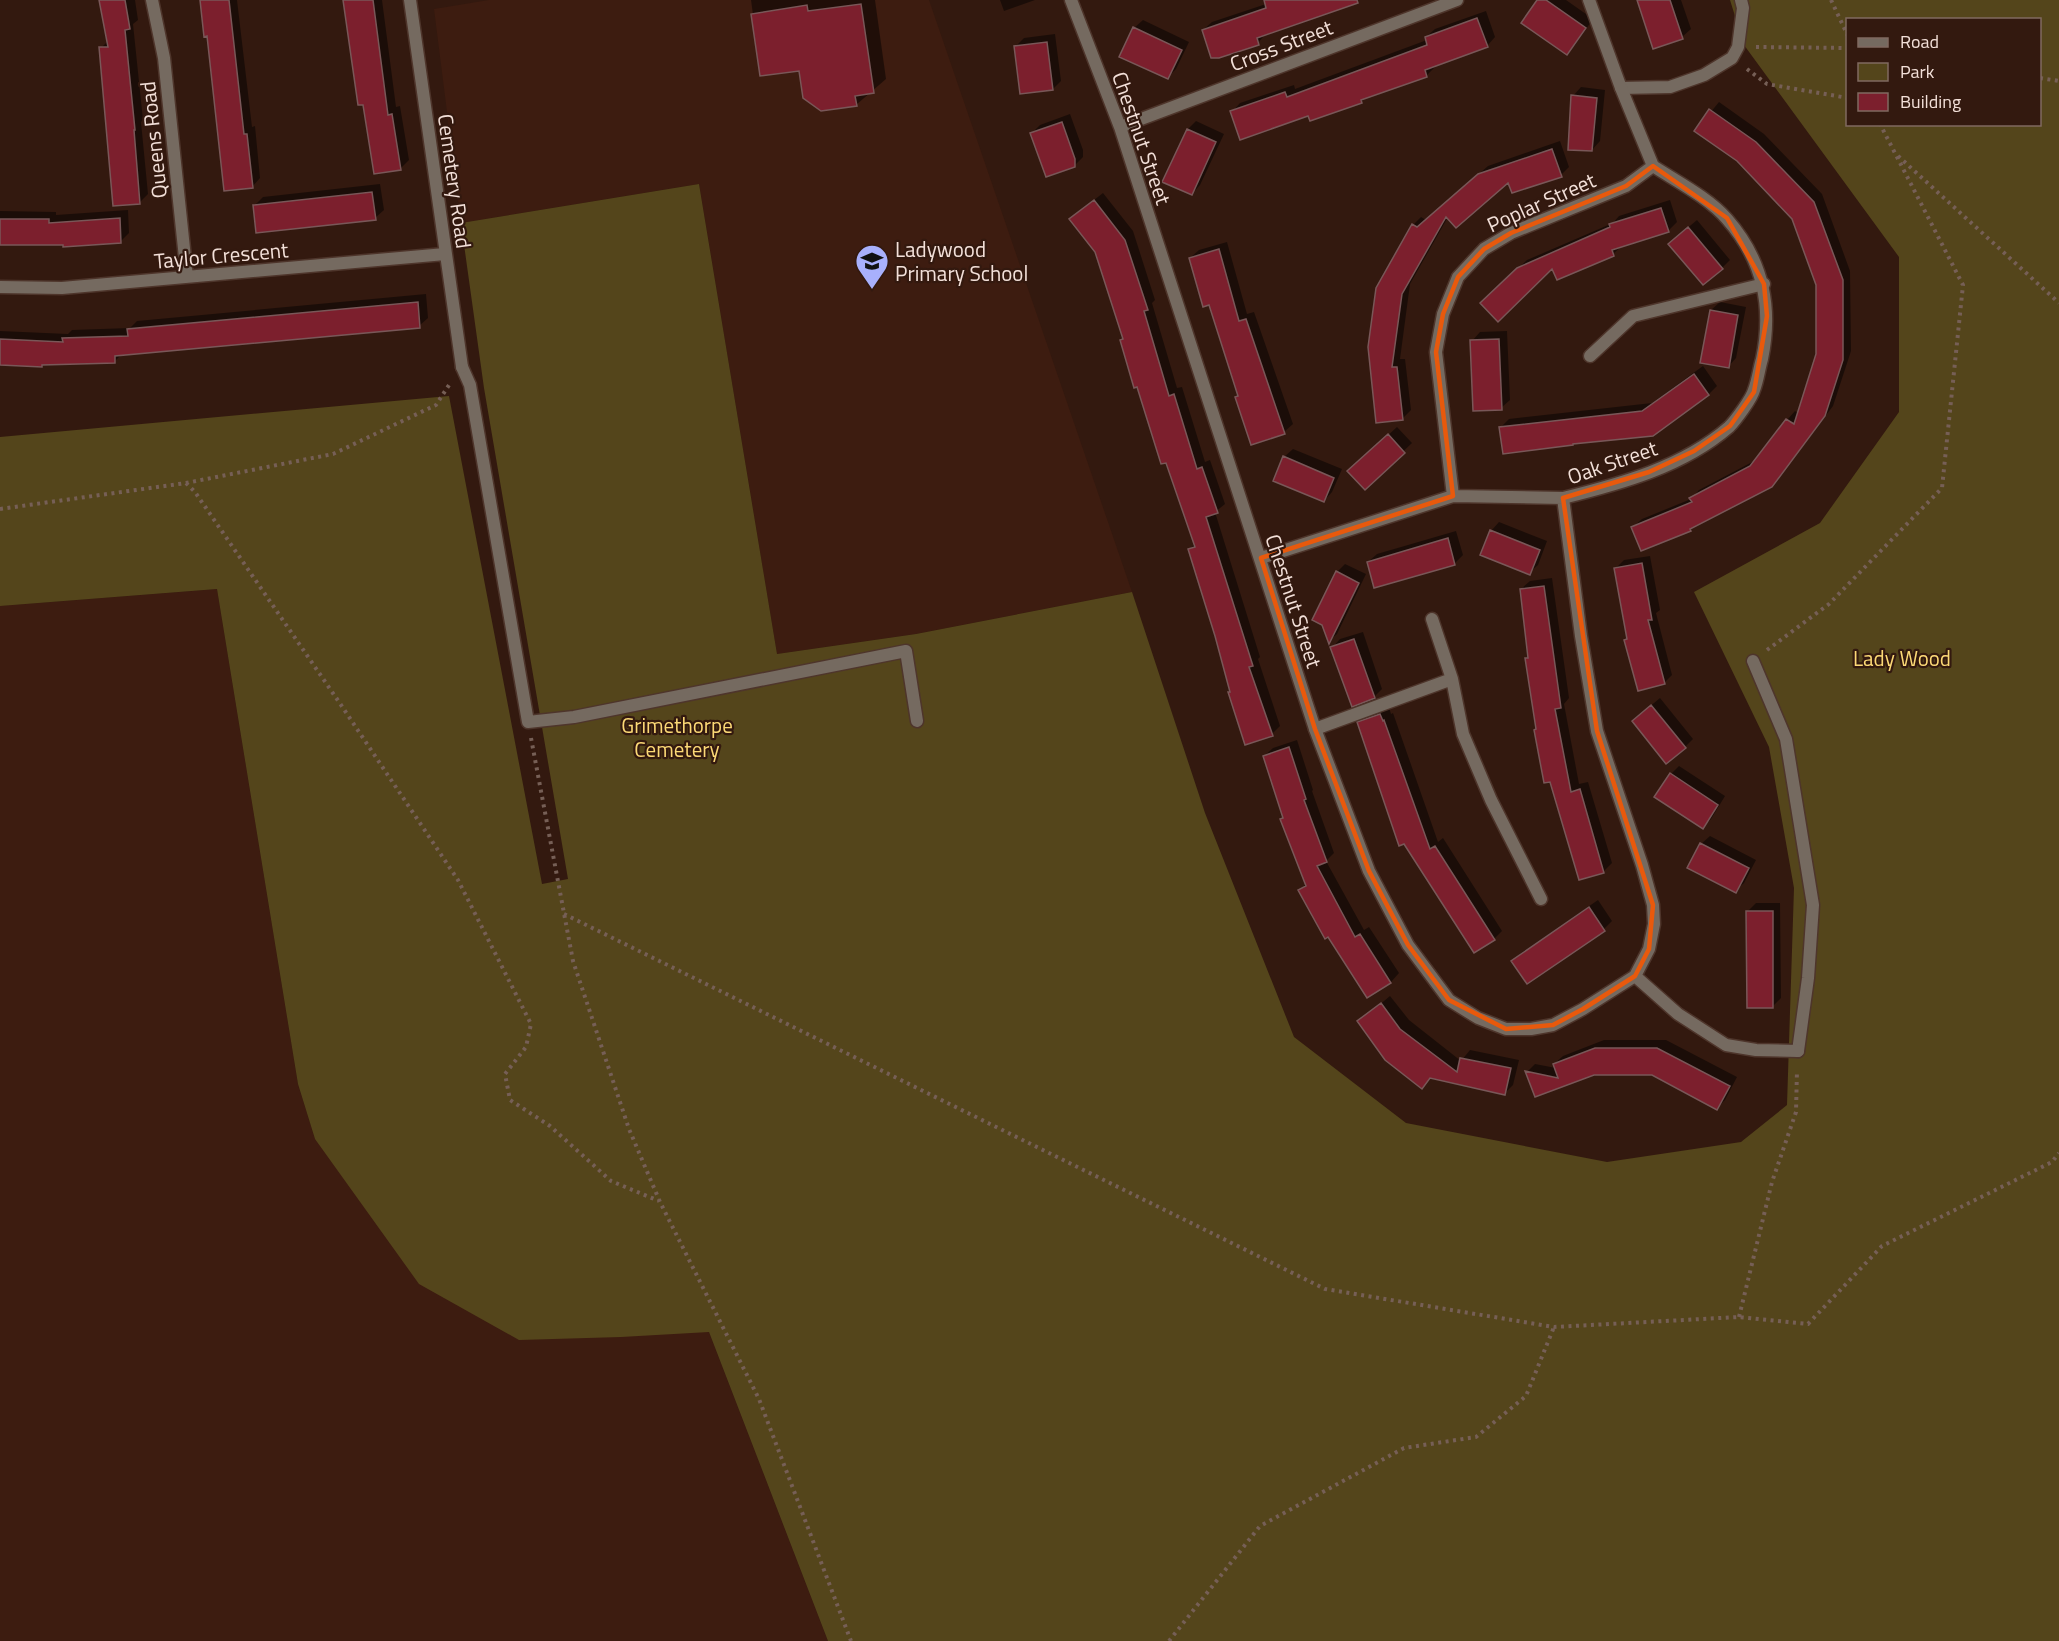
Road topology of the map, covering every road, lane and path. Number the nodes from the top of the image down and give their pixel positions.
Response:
1 (152, 0) edge
2 (410, 0) edge
3 (1071, 0) edge
4 (1457, 0) edge
5 (1589, 0) edge
6 (1741, 0) edge
7 (1831, 0) edge
8 (1846, 32) edge
9 (1846, 48) edge
10 (1734, 52) junction
11 (2041, 78) edge
12 (2059, 81) edge
13 (1621, 88) junction
14 (1846, 98) edge
15 (1881, 126) edge
16 (1120, 127) junction
17 (1895, 153) junction
18 (1653, 166) junction
19 (445, 254) junction
20 (187, 277) junction
21 (1764, 284) junction
22 (0, 287) edge
23 (2059, 303) edge
24 (1590, 356) dead end
25 (462, 366) junction
26 (186, 483) junction
27 (1453, 496) junction
28 (1563, 498) junction
29 (0, 509) edge
30 (1261, 558) junction
31 (1431, 619) dead end
32 (1753, 661) joint
33 (1452, 679) junction
34 (917, 721) dead end
35 (528, 722) junction
36 (1315, 729) junction
37 (1541, 900) dead end
38 (564, 914) junction
39 (1635, 976) junction
40 (1798, 1051) junction
41 (2059, 1153) edge
42 (660, 1202) junction
43 (1738, 1317) junction
44 (1554, 1327) junction
45 (851, 1641) edge
46 (1169, 1641) edge

1 - 20 street, Queens Road
2 - 19 street, Cemetery Road
3 - 16 street, Chestnut Street
4 - 16 street, Cross Street
5 - 13 street
6 - 10 street
7 - 8 path
9 - 10 path
10 - 13 street
10 - 14 path
11 - 12 path
13 - 18 street
15 - 17 path
16 - 30 street, Chestnut Street
17 - 23 path
17 - 32 path
18 - 21 street, Oak Street
18 - 27 street, Poplar Street
19 - 20 street, Taylor Crescent
19 - 25 street, Cemetery Road
20 - 22 street, Taylor Crescent
21 - 24 street
21 - 28 street, Oak Street
25 - 26 path
25 - 35 street, Cemetery Road
26 - 29 path
26 - 42 path
27 - 28 street
27 - 30 street
28 - 39 street, Oak Street
30 - 36 street, Chestnut Street
31 - 33 street
32 - 40 street
33 - 36 street
33 - 37 street
34 - 35 street
35 - 38 path
36 - 39 street, Chestnut Street
38 - 42 path
38 - 44 path
39 - 40 street
40 - 43 path
41 - 43 path
42 - 45 path
43 - 44 path
44 - 46 path

